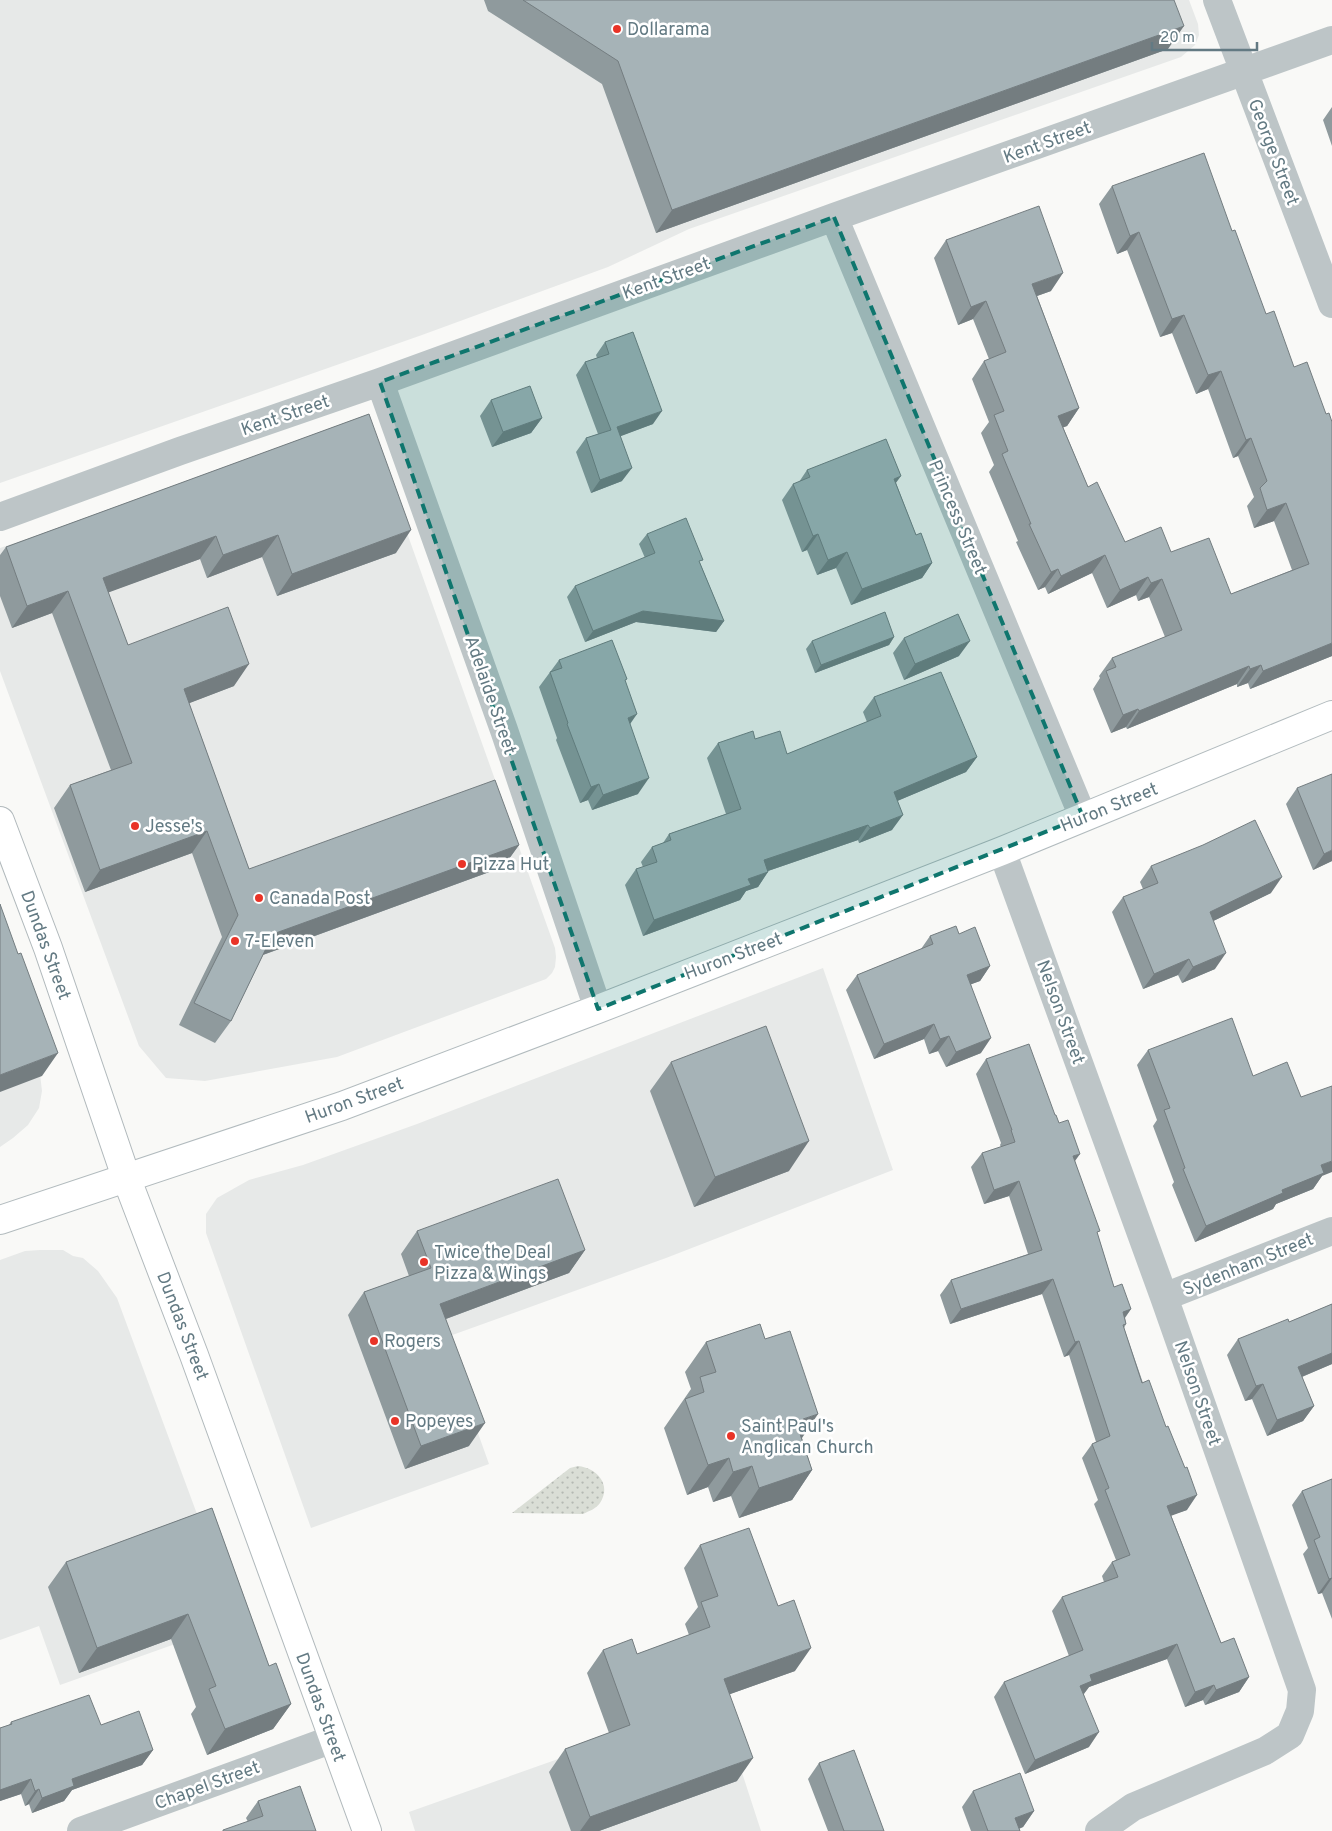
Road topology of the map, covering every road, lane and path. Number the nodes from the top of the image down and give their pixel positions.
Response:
1 (1217, 0) edge
2 (1332, 40) edge
3 (1244, 71) junction
4 (834, 218) junction
5 (1332, 304) edge
6 (380, 382) junction
7 (0, 516) edge
8 (1332, 715) edge
9 (1083, 817) junction
10 (0, 821) edge
11 (1002, 851) junction
12 (598, 1009) junction
13 (126, 1177) junction
14 (0, 1220) edge
15 (1332, 1231) edge
16 (1164, 1297) junction
17 (333, 1739) junction
18 (81, 1831) edge
19 (367, 1831) edge
20 (1099, 1831) edge

1 - 3 street, George Street
2 - 3 street, Kent Street
3 - 4 street, Kent Street
3 - 5 street, George Street
4 - 6 street, Kent Street
4 - 9 street, Princess Street
6 - 7 street, Kent Street
6 - 12 street, Adelaide Street
8 - 9 main road, Huron Street
9 - 11 main road, Huron Street
10 - 13 main road, Dundas Street
11 - 12 main road, Huron Street
11 - 16 street, Nelson Street
12 - 13 main road, Huron Street
13 - 14 main road, Huron Street
13 - 17 main road, Dundas Street
15 - 16 street, Sydenham Street
16 - 20 street, Nelson Street
17 - 18 street, Chapel Street
17 - 19 main road, Dundas Street

